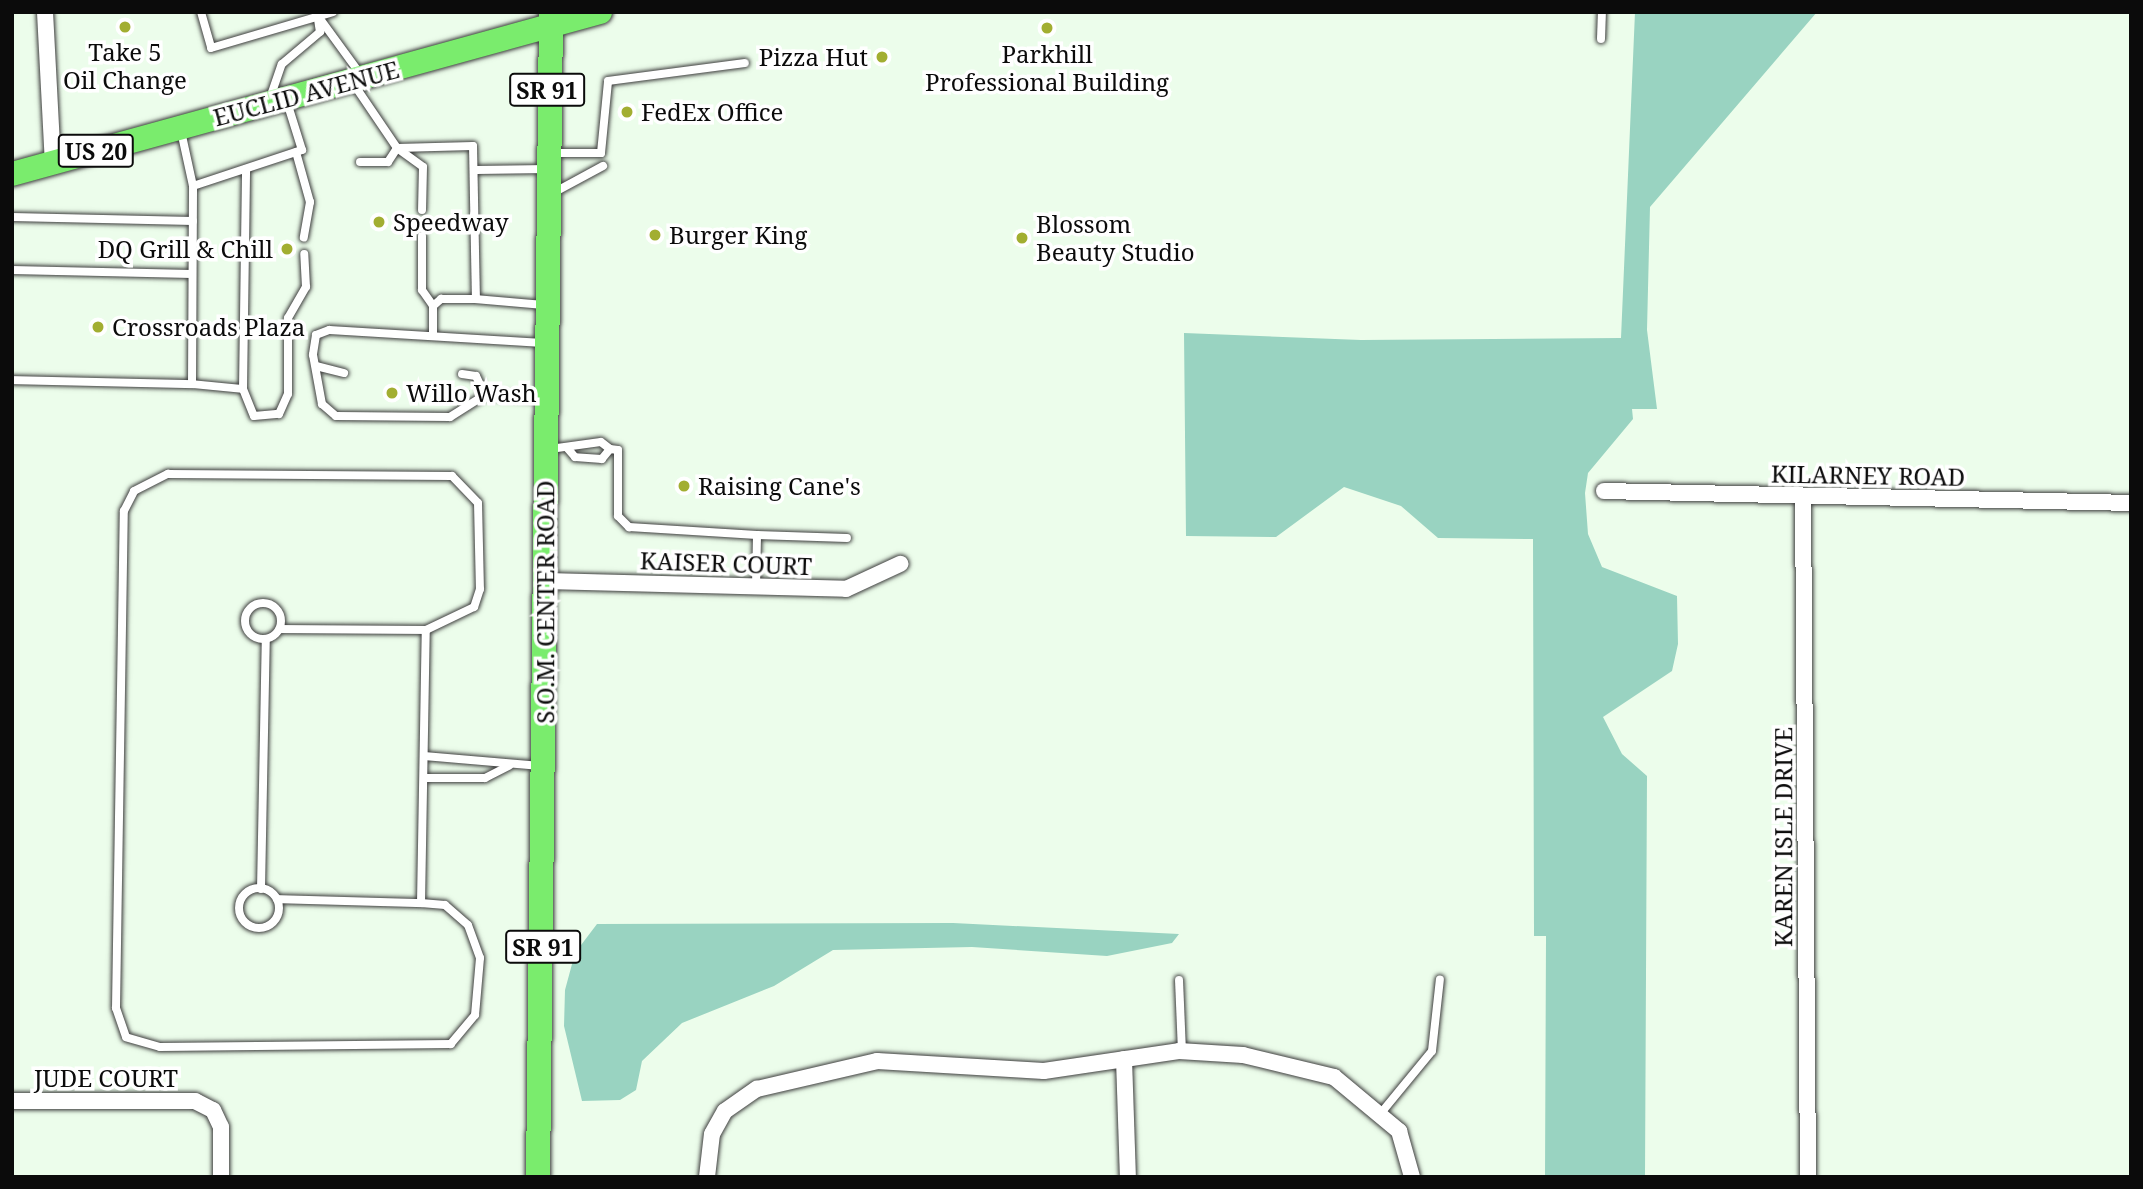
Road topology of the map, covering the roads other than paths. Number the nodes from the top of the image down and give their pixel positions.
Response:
1 (46, 12) edge
2 (201, 12) edge
3 (333, 12) edge
4 (600, 12) edge
5 (1602, 12) edge
6 (318, 14) edge
7 (547, 17) edge
8 (1601, 39) dead end
9 (745, 63) dead end
10 (357, 80) junction
11 (277, 101) junction
12 (180, 128) junction
13 (397, 148) junction
14 (299, 151) junction
15 (547, 161) junction
16 (360, 162) dead end
17 (52, 163) junction
18 (603, 166) dead end
19 (246, 169) junction
20 (476, 170) junction
21 (12, 174) edge
22 (193, 186) junction
23 (547, 196) junction
24 (422, 210) dead end
25 (12, 217) edge
26 (193, 221) junction
27 (422, 236) dead end
28 (304, 237) dead end
29 (304, 254) dead end
30 (12, 270) edge
31 (192, 274) junction
32 (476, 299) junction
33 (546, 305) junction
34 (433, 306) junction
35 (433, 335) junction
36 (546, 343) junction
37 (316, 366) junction
38 (344, 373) dead end
39 (462, 374) dead end
40 (12, 380) edge
41 (192, 384) junction
42 (243, 389) junction
43 (485, 395) junction
44 (546, 399) junction
45 (557, 449) junction
46 (610, 449) junction
47 (1604, 491) dead end
48 (1803, 496) junction
49 (2131, 503) edge
50 (757, 535) junction
51 (847, 538) dead end
52 (900, 564) dead end
53 (546, 581) junction
54 (756, 588) junction
55 (280, 629) junction
56 (426, 630) junction
57 (266, 639) junction
58 (424, 756) junction
59 (509, 766) junction
60 (544, 766) junction
61 (424, 778) junction
62 (261, 889) junction
63 (277, 899) junction
64 (421, 903) junction
65 (1440, 979) dead end
66 (1179, 980) dead end
67 (1182, 1051) junction
68 (1124, 1059) junction
69 (12, 1101) edge
70 (1381, 1113) junction
71 (221, 1177) edge
72 (538, 1177) edge
73 (707, 1177) edge
74 (1128, 1177) edge
75 (1412, 1177) edge
76 (1808, 1177) edge

1 - 17 street
2 - 6 lane
3 - 6 lane
4 - 7 main road, EUCLID AVENUE / US 20
5 - 8 lane
6 - 10 lane
6 - 11 lane
7 - 10 main road, EUCLID AVENUE / US 20
7 - 15 main road, S.O.M. CENTER ROAD / SR 91
9 - 15 lane
10 - 11 main road, EUCLID AVENUE / US 20
10 - 13 lane
11 - 12 main road, EUCLID AVENUE / US 20
11 - 14 lane
12 - 17 main road, EUCLID AVENUE / US 20
12 - 22 lane
13 - 16 lane
13 - 20 lane
13 - 24 lane
14 - 19 lane
14 - 28 lane
15 - 20 lane
15 - 23 main road, S.O.M. CENTER ROAD / SR 91
17 - 21 main road, EUCLID AVENUE / US 20
18 - 23 lane
19 - 22 lane
19 - 42 lane
20 - 32 lane
22 - 26 lane
23 - 33 main road, S.O.M. CENTER ROAD / SR 91
25 - 26 lane
26 - 31 lane
27 - 34 lane
29 - 42 lane
30 - 31 lane
31 - 41 lane
32 - 33 lane
32 - 34 lane
33 - 36 main road, S.O.M. CENTER ROAD / SR 91
34 - 35 lane
35 - 36 lane
35 - 37 lane
36 - 44 main road, S.O.M. CENTER ROAD / SR 91
37 - 38 lane
37 - 43 lane
39 - 43 lane
40 - 41 lane
41 - 42 lane
43 - 44 lane
44 - 45 main road, S.O.M. CENTER ROAD / SR 91
45 - 46 lane
45 - 46 lane
45 - 53 main road, S.O.M. CENTER ROAD / SR 91
46 - 50 lane
47 - 48 street, KILARNEY ROAD
48 - 49 street, KILARNEY ROAD
48 - 76 street, KAREN ISLE DRIVE
50 - 51 lane
50 - 54 lane
52 - 54 street, KAISER COURT
53 - 54 street, KAISER COURT
53 - 60 main road, S.O.M. CENTER ROAD / SR 91
55 - 56 lane
55 - 57 lane
55 - 57 lane
56 - 58 lane
56 - 64 lane
57 - 62 lane
58 - 59 lane
58 - 61 lane
59 - 60 lane
59 - 61 lane
60 - 72 main road, S.O.M. CENTER ROAD / SR 91
61 - 64 lane
62 - 63 lane
62 - 63 lane
63 - 64 lane
65 - 70 lane
66 - 67 lane
67 - 68 street
67 - 70 street
68 - 73 street
68 - 74 street
69 - 71 street, JUDE COURT
70 - 75 street

